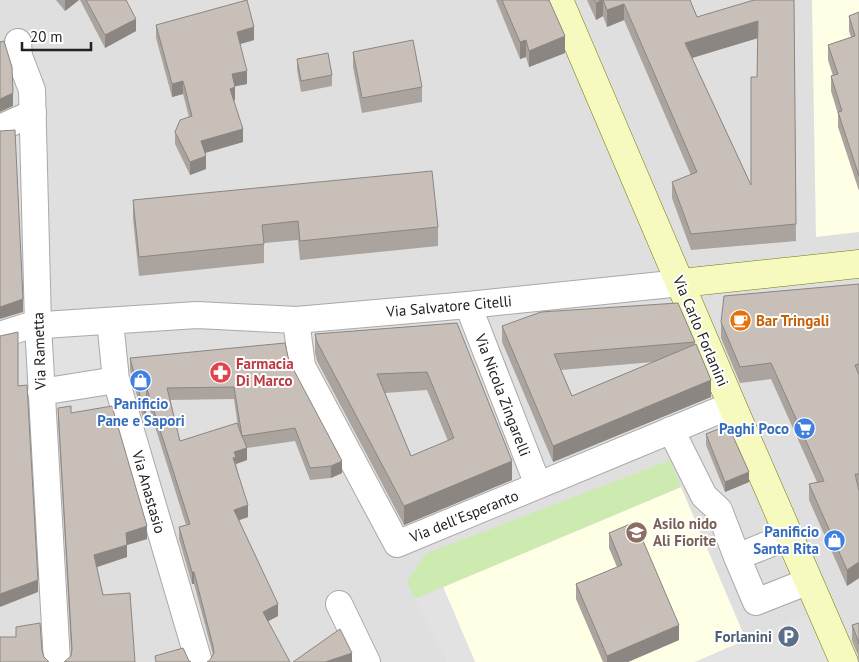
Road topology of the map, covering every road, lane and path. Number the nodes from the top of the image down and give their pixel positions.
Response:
1 (560, 0) edge
2 (18, 42) dead end
3 (32, 114) junction
4 (0, 128) edge
5 (859, 264) edge
6 (681, 283) junction
7 (468, 305) junction
8 (296, 320) junction
9 (110, 321) junction
10 (38, 325) junction
11 (0, 335) edge
12 (116, 380) junction
13 (41, 392) junction
14 (732, 405) junction
15 (671, 430) junction
16 (538, 485) junction
17 (789, 536) junction
18 (737, 556) junction
19 (809, 581) junction
20 (339, 604) dead end
21 (57, 662) edge
22 (198, 662) edge
23 (367, 662) edge
24 (844, 662) edge

1 - 6 street, Via Carlo Forlanini
2 - 3 street, Via Rametta
3 - 4 street
3 - 10 street, Via Rametta
5 - 6 street, Via Salvatore Citelli
6 - 7 street, Via Salvatore Citelli
6 - 14 street, Via Carlo Forlanini
7 - 8 street, Via Salvatore Citelli
7 - 16 street, Via Nicola Zingarelli
8 - 9 street, Via Salvatore Citelli
8 - 16 street, Via dell'Esperanto
9 - 10 street, Via Salvatore Citelli
9 - 12 street, Via Anastasio
10 - 11 street, Via Salvatore Citelli
10 - 13 street, Via Rametta
12 - 13 street
12 - 22 street, Via Anastasio
13 - 21 street, Via Rametta
14 - 15 street, Via dell'Esperanto
14 - 17 street, Via Carlo Forlanini
15 - 16 street, Via dell'Esperanto
15 - 18 street
17 - 18 street
17 - 19 street, Via Carlo Forlanini
18 - 19 street
19 - 24 street, Via Carlo Forlanini
20 - 23 street

